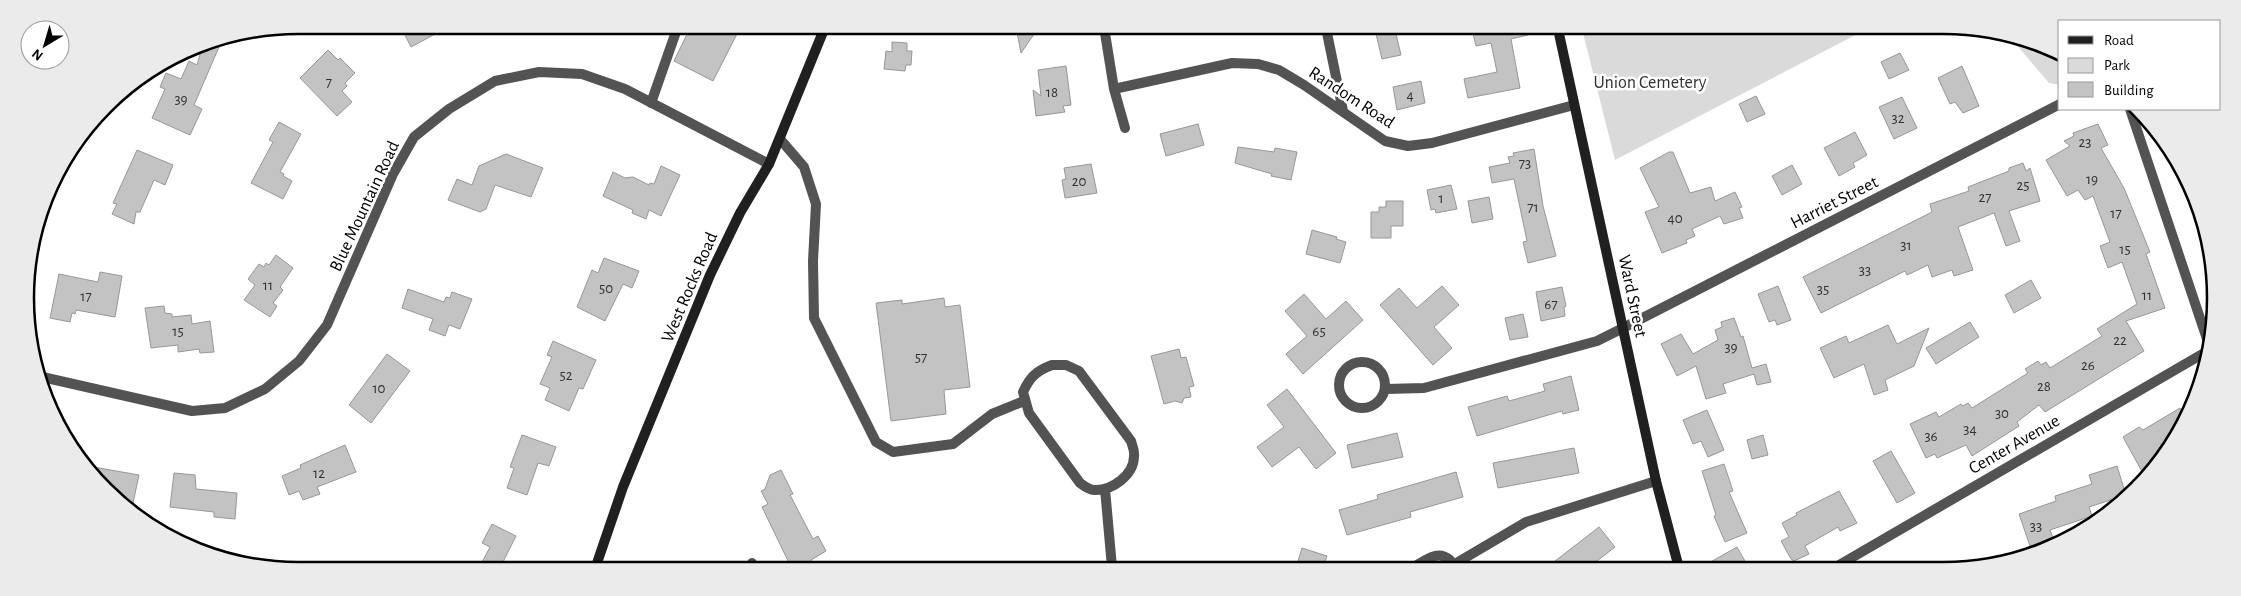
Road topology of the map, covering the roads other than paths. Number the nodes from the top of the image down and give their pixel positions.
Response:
1 (675, 34) edge
2 (822, 34) edge
3 (1105, 34) edge
4 (1327, 34) edge
5 (1559, 34) edge
6 (1114, 89) junction
7 (651, 103) junction
8 (1574, 105) junction
9 (2058, 105) edge
10 (1343, 111) junction
11 (2139, 121) edge
12 (1125, 128) dead end
13 (780, 138) junction
14 (770, 164) junction
15 (1623, 328) junction
16 (2205, 331) edge
17 (2200, 356) edge
18 (47, 378) edge
19 (1386, 389) junction
20 (1024, 401) junction
21 (1656, 481) junction
22 (1104, 489) junction
23 (597, 562) edge
24 (1111, 562) edge
25 (1422, 562) edge
26 (1450, 562) edge
27 (1460, 562) edge
28 (1677, 562) edge
29 (1844, 562) edge

1 - 7 street
2 - 13 main road, West Rocks Road
3 - 6 street
4 - 10 street
5 - 8 main road, Ward Street
6 - 10 street, Random Road
6 - 12 street
7 - 14 street, Blue Mountain Road
7 - 18 street, Blue Mountain Road
8 - 10 street, Random Road
8 - 15 main road, Ward Street
9 - 15 street, Harriet Street
11 - 16 street
13 - 14 main road, West Rocks Road
13 - 20 street
14 - 23 main road, West Rocks Road
15 - 19 street, Harriet Street
15 - 21 main road, Ward Street
17 - 29 street, Center Avenue
19 - 19 street
20 - 22 street
20 - 22 street
21 - 27 street
21 - 28 main road, Ward Street
22 - 24 street
25 - 26 street

